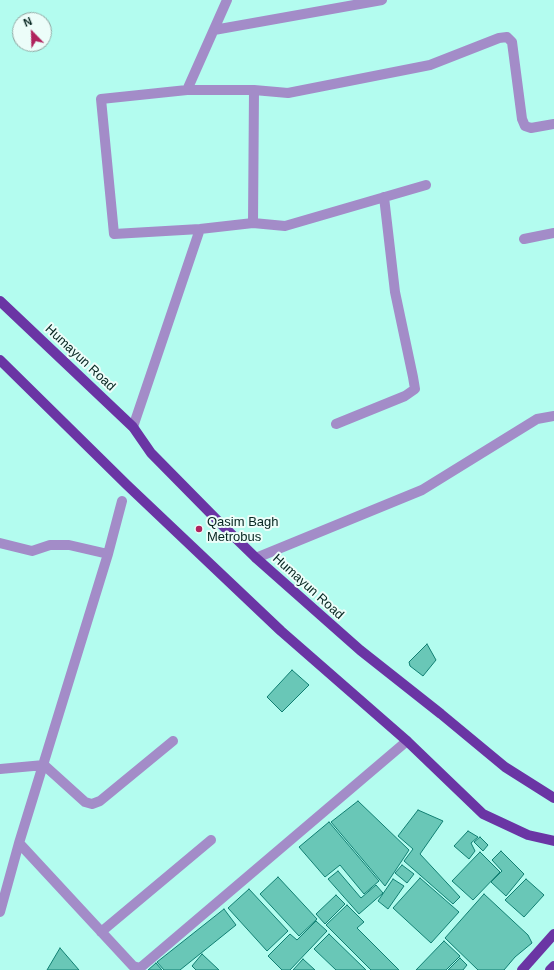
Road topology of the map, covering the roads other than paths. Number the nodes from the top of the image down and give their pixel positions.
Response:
1 (227, 0) edge
2 (382, 0) edge
3 (214, 30) junction
4 (187, 90) junction
5 (254, 90) junction
6 (554, 124) edge
7 (426, 185) dead end
8 (384, 198) junction
9 (252, 223) junction
10 (200, 229) junction
11 (554, 233) edge
12 (524, 239) dead end
13 (0, 301) edge
14 (0, 360) edge
15 (554, 416) edge
16 (336, 424) dead end
17 (133, 427) junction
18 (122, 501) dead end
19 (0, 544) edge
20 (108, 554) junction
21 (256, 558) junction
22 (173, 740) dead end
23 (407, 741) junction
24 (44, 765) junction
25 (0, 769) edge
26 (554, 798) edge
27 (211, 840) dead end
28 (554, 841) edge
29 (20, 843) junction
30 (0, 912) edge
31 (101, 932) junction
32 (554, 934) edge
33 (554, 966) edge
34 (522, 970) edge
35 (550, 970) edge

1 - 3 street
2 - 3 street
3 - 4 street
4 - 5 street
4 - 10 street
5 - 6 street
5 - 9 street
7 - 8 street
8 - 9 street
8 - 16 street
9 - 10 street
10 - 17 street
11 - 12 street
13 - 17 main road, Humayun Road
14 - 23 main road
15 - 21 street
17 - 21 main road, Humayun Road
18 - 20 street
19 - 20 street
20 - 24 street
21 - 26 main road, Humayun Road
22 - 24 street
23 - 28 main road
23 - 31 street
24 - 25 street
24 - 29 street
27 - 31 street
29 - 30 street
29 - 31 street
32 - 34 main road
33 - 35 main road

